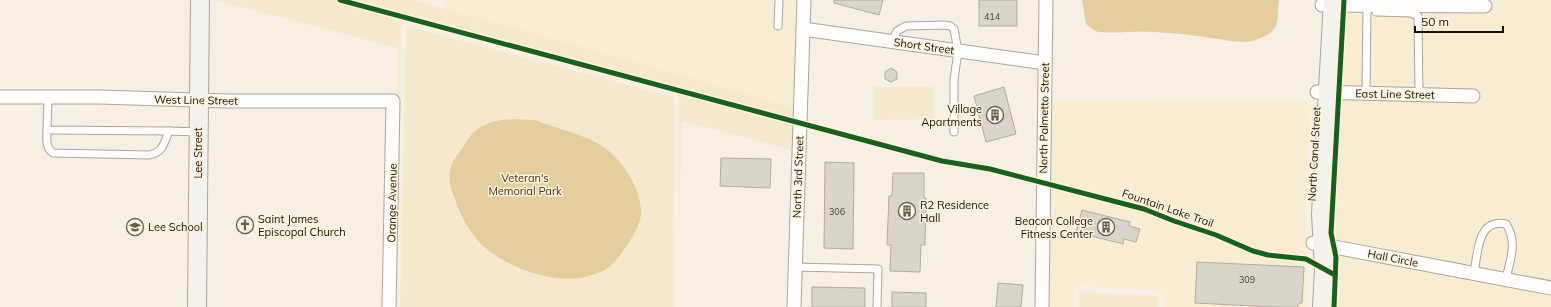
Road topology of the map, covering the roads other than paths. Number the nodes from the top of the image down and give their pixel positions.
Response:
1 (200, 0) edge
2 (779, 0) edge
3 (804, 0) edge
4 (1046, 0) edge
5 (1327, 2) edge
6 (1485, 6) dead end
7 (1367, 8) junction
8 (778, 26) dead end
9 (803, 29) junction
10 (892, 42) junction
11 (958, 51) junction
12 (1045, 63) junction
13 (1322, 92) junction
14 (1366, 93) junction
15 (1419, 94) junction
16 (1473, 96) dead end
17 (0, 97) edge
18 (48, 97) junction
19 (199, 100) junction
20 (392, 101) joint
21 (47, 130) junction
22 (168, 131) junction
23 (198, 132) junction
24 (954, 132) dead end
25 (1318, 243) junction
26 (795, 268) junction
27 (1474, 273) junction
28 (1506, 279) junction
29 (1551, 288) edge
30 (198, 307) edge
31 (389, 307) edge
32 (794, 307) edge
33 (877, 307) edge
34 (1042, 307) edge
35 (1312, 307) edge
36 (1322, 307) edge

1 - 19 street, Lee Street
2 - 8 lane
3 - 9 street, North 3rd Street
4 - 12 street, North Palmetto Street
5 - 7 street
5 - 13 street, North Canal Street
6 - 7 street
7 - 14 lane
7 - 15 lane
9 - 10 street, Short Street
9 - 26 street, North 3rd Street
10 - 11 street, Short Street
10 - 11 lane
11 - 12 street, Short Street
11 - 24 lane
12 - 34 street, North Palmetto Street
13 - 14 street, East Line Street
13 - 25 street, North Canal Street
14 - 15 street, East Line Street
15 - 16 street, East Line Street
17 - 18 street, West Line Street
18 - 19 street, West Line Street
18 - 21 lane
19 - 20 street, West Line Street
19 - 23 street, Lee Street
20 - 31 street, Orange Avenue
21 - 22 lane
21 - 22 lane
22 - 23 lane
23 - 30 street, Lee Street
25 - 27 street, Hall Circle
25 - 35 street, North Canal Street
25 - 36 street
26 - 32 street, North 3rd Street
26 - 33 lane
27 - 28 street, Hall Circle
27 - 28 lane
28 - 29 street, Hall Circle

